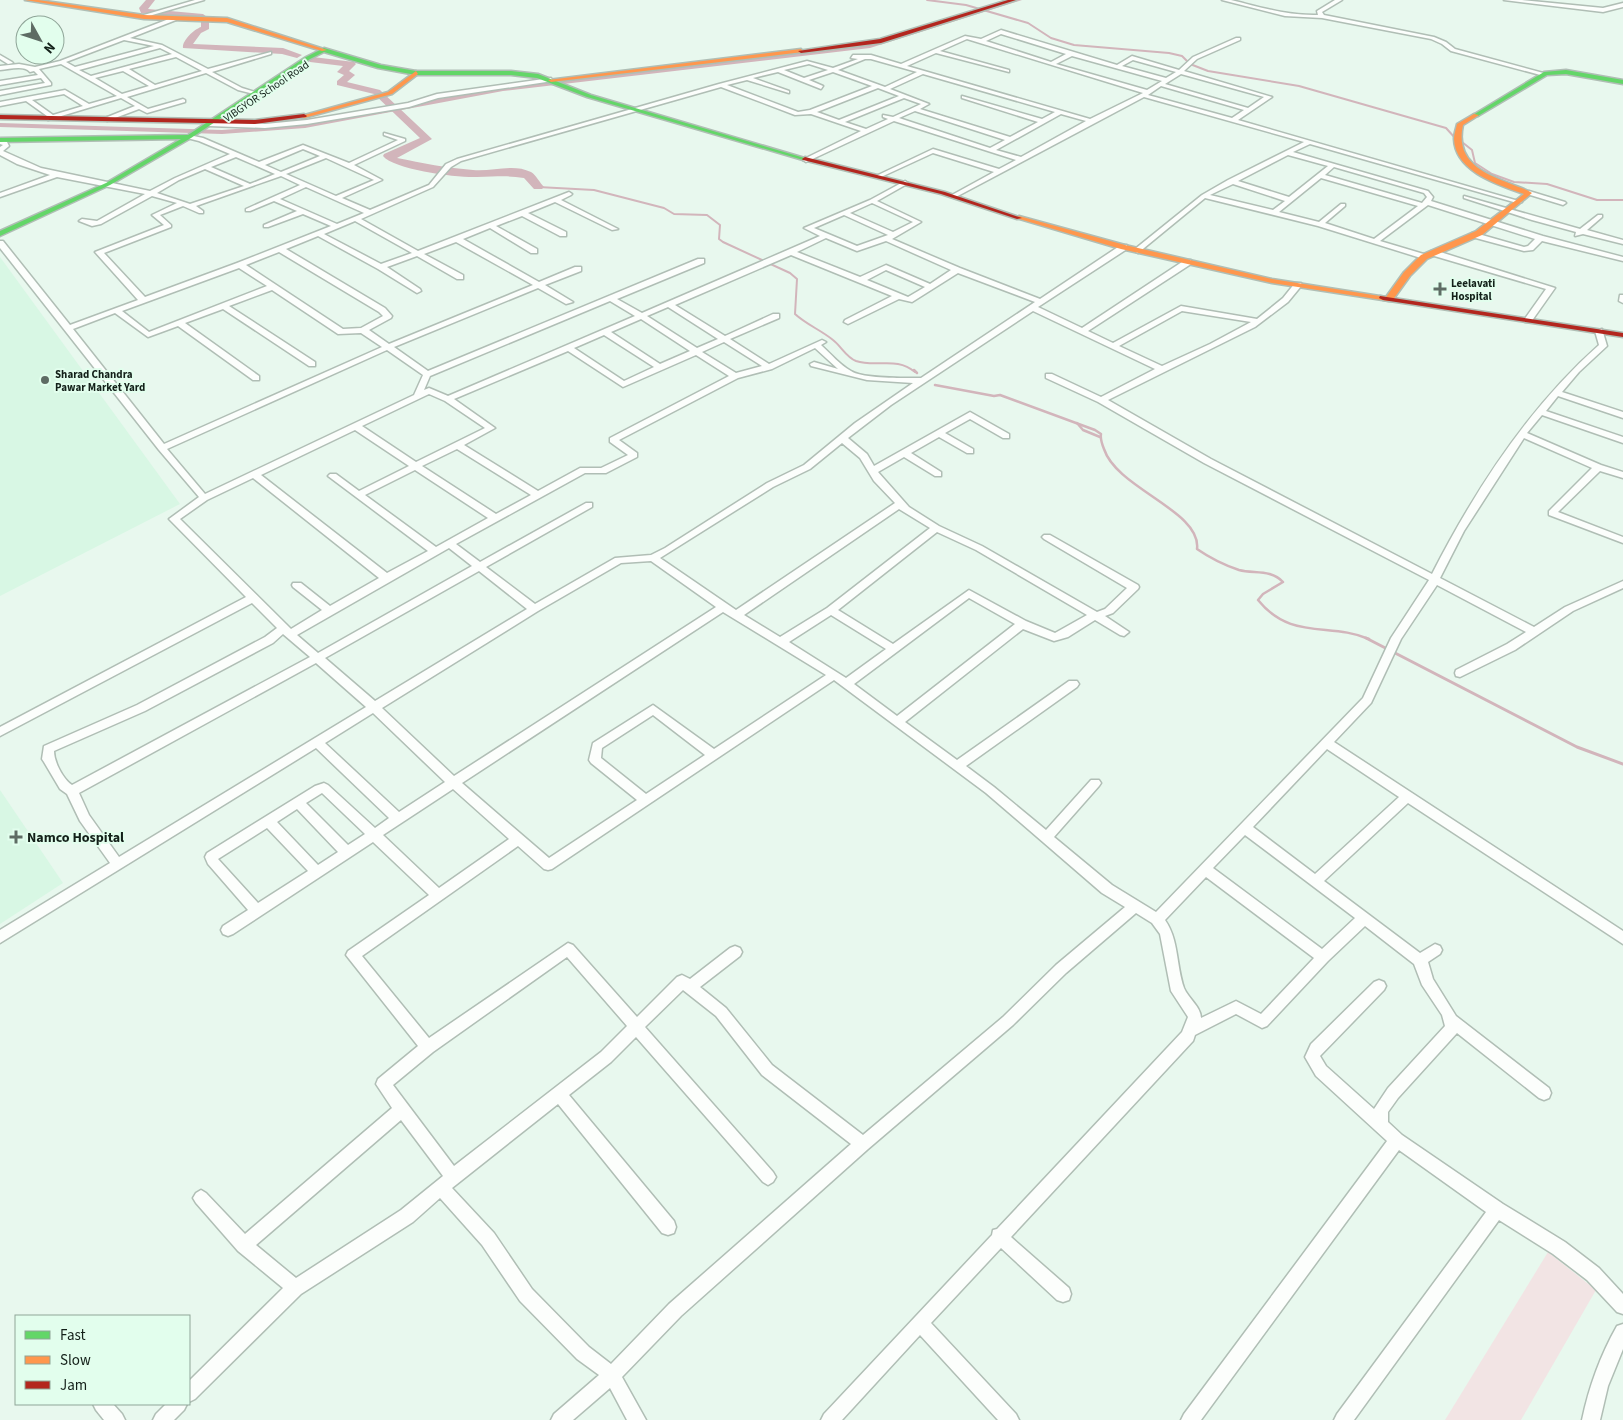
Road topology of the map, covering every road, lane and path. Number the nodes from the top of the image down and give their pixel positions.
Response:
1 (28, 0) edge
2 (44, 0) edge
3 (200, 0) edge
4 (1013, 0) edge
5 (1225, 0) edge
6 (1340, 0) edge
7 (1508, 0) edge
8 (1623, 5) edge
9 (86, 7) junction
10 (1322, 16) junction
11 (140, 17) junction
12 (174, 19) junction
13 (123, 38) junction
14 (1238, 39) dead end
15 (981, 41) junction
16 (160, 46) junction
17 (935, 51) junction
18 (269, 53) dead end
19 (320, 53) junction
20 (1071, 54) junction
21 (176, 55) junction
22 (853, 56) dead end
23 (0, 57) edge
24 (869, 57) junction
25 (65, 61) edge
26 (10, 62) dead end
27 (65, 64) edge
28 (1051, 64) junction
29 (51, 65) edge
30 (900, 66) junction
31 (1116, 67) junction
32 (0, 68) edge
33 (36, 69) junction
34 (75, 69) junction
35 (124, 69) junction
36 (834, 69) junction
37 (778, 70) junction
38 (206, 71) junction
39 (1007, 71) dead end
40 (922, 72) junction
41 (1180, 72) junction
42 (416, 73) junction
43 (1544, 74) junction
44 (0, 76) edge
45 (42, 76) junction
46 (90, 78) junction
47 (747, 78) junction
48 (805, 80) junction
49 (554, 82) junction
50 (1162, 82) junction
51 (1623, 82) edge
52 (0, 83) edge
53 (721, 85) junction
54 (153, 86) junction
55 (878, 86) junction
56 (821, 87) dead end
57 (885, 89) junction
58 (787, 92) dead end
59 (0, 93) edge
60 (1145, 93) junction
61 (257, 95) junction
62 (120, 96) junction
63 (904, 96) junction
64 (964, 97) dead end
65 (27, 99) junction
66 (183, 101) dead end
67 (0, 104) edge
68 (88, 106) junction
69 (139, 107) junction
70 (915, 108) junction
71 (636, 110) junction
72 (1249, 110) junction
73 (810, 112) junction
74 (1060, 112) junction
75 (0, 117) edge
76 (50, 117) junction
77 (888, 117) junction
78 (107, 119) junction
79 (1233, 120) junction
80 (1042, 121) junction
81 (1091, 121) junction
82 (839, 122) junction
83 (206, 128) junction
84 (866, 131) junction
85 (386, 134) dead end
86 (1010, 139) junction
87 (0, 141) edge
88 (1309, 142) junction
89 (991, 150) junction
90 (0, 151) edge
91 (1288, 153) junction
92 (234, 155) junction
93 (326, 156) junction
94 (1020, 159) junction
95 (806, 160) junction
96 (258, 165) junction
97 (349, 165) junction
98 (1333, 165) junction
99 (205, 166) junction
100 (999, 171) junction
101 (57, 174) junction
102 (280, 174) junction
103 (879, 176) junction
104 (1320, 176) junction
105 (1230, 180) junction
106 (905, 183) junction
107 (111, 185) junction
108 (306, 185) junction
109 (250, 186) junction
110 (151, 193) junction
111 (1529, 193) junction
112 (569, 194) dead end
113 (0, 195) edge
114 (954, 196) junction
115 (1204, 196) junction
116 (86, 197) junction
117 (1466, 197) dead end
118 (336, 198) junction
119 (275, 199) junction
120 (555, 199) junction
121 (1290, 200) junction
122 (872, 201) junction
123 (1519, 202) junction
124 (184, 203) junction
125 (1424, 203) junction
126 (1563, 203) dead end
127 (1343, 205) dead end
128 (193, 206) junction
129 (248, 210) dead end
130 (1508, 210) junction
131 (303, 211) junction
132 (201, 212) dead end
133 (1275, 212) junction
134 (370, 213) junction
135 (522, 213) junction
136 (845, 213) junction
137 (1600, 216) dead end
138 (356, 218) junction
139 (82, 221) dead end
140 (1493, 222) junction
141 (1320, 224) junction
142 (490, 225) junction
143 (266, 226) dead end
144 (337, 226) junction
145 (614, 229) dead end
146 (1581, 231) junction
147 (0, 234) edge
148 (319, 234) junction
149 (563, 234) dead end
150 (1475, 235) junction
151 (825, 236) junction
152 (890, 237) junction
153 (1540, 238) junction
154 (457, 239) junction
155 (0, 241) edge
156 (1375, 242) junction
157 (1623, 242) edge
158 (1567, 244) junction
159 (1124, 248) junction
160 (280, 249) junction
161 (1138, 250) junction
162 (534, 251) dead end
163 (420, 252) junction
164 (791, 252) junction
165 (1429, 255) junction
166 (1623, 259) edge
167 (701, 261) dead end
168 (1188, 262) junction
169 (240, 265) junction
170 (380, 267) junction
171 (578, 269) dead end
172 (957, 270) junction
173 (460, 277) dead end
174 (861, 280) junction
175 (1298, 285) junction
176 (540, 286) junction
177 (272, 287) junction
178 (932, 287) junction
179 (417, 291) dead end
180 (898, 296) junction
181 (610, 298) junction
182 (1389, 298) junction
183 (143, 300) junction
184 (570, 302) dead end
185 (668, 304) junction
186 (1038, 305) junction
187 (224, 306) junction
188 (116, 310) junction
189 (641, 316) junction
190 (776, 316) dead end
191 (1528, 320) junction
192 (1257, 321) junction
193 (848, 322) dead end
194 (180, 323) junction
195 (68, 328) junction
196 (363, 330) junction
197 (604, 331) junction
198 (1082, 331) junction
199 (1599, 331) junction
200 (1623, 335) edge
201 (726, 340) junction
202 (1113, 346) junction
203 (388, 347) junction
204 (568, 347) junction
205 (697, 352) junction
206 (312, 364) dead end
207 (814, 364) dead end
208 (770, 367) junction
209 (660, 368) junction
210 (1162, 369) junction
211 (427, 374) junction
212 (850, 374) junction
213 (734, 376) junction
214 (1049, 376) dead end
215 (256, 378) dead end
216 (923, 380) junction
217 (1557, 393) junction
218 (417, 397) junction
219 (448, 400) junction
220 (1101, 400) junction
221 (1540, 412) junction
222 (1623, 415) edge
223 (356, 426) junction
224 (939, 433) junction
225 (1522, 434) junction
226 (1006, 436) dead end
227 (842, 438) junction
228 (1623, 440) edge
229 (457, 445) junction
230 (162, 448) junction
231 (970, 451) dead end
232 (905, 453) junction
233 (416, 466) junction
234 (1598, 467) junction
235 (873, 471) junction
236 (254, 474) junction
237 (938, 474) dead end
238 (1623, 475) edge
239 (333, 476) dead end
240 (358, 495) junction
241 (538, 495) junction
242 (204, 498) junction
243 (589, 505) dead end
244 (904, 507) junction
245 (495, 518) junction
246 (936, 528) junction
247 (1047, 537) dead end
248 (1623, 540) edge
249 (449, 543) junction
250 (435, 551) junction
251 (653, 558) junction
252 (478, 568) junction
253 (386, 578) junction
254 (1435, 578) junction
255 (1623, 584) edge
256 (297, 585) dead end
257 (252, 598) junction
258 (723, 607) junction
259 (534, 609) junction
260 (831, 610) junction
261 (330, 611) junction
262 (738, 614) junction
263 (1097, 616) junction
264 (1022, 624) junction
265 (286, 631) junction
266 (1124, 632) dead end
267 (1534, 632) junction
268 (781, 642) junction
269 (894, 648) junction
270 (317, 658) junction
271 (1460, 673) dead end
272 (834, 676) junction
273 (846, 684) junction
274 (1072, 684) dead end
275 (374, 707) junction
276 (896, 722) junction
277 (0, 732) edge
278 (318, 743) junction
279 (1327, 744) junction
280 (714, 755) junction
281 (957, 766) junction
282 (454, 783) junction
283 (1095, 783) dead end
284 (72, 791) junction
285 (1408, 796) junction
286 (646, 800) junction
287 (298, 802) junction
288 (268, 820) junction
289 (398, 820) junction
290 (1246, 829) junction
291 (375, 834) junction
292 (1046, 838) junction
293 (518, 839) junction
294 (346, 853) junction
295 (118, 865) junction
296 (1206, 870) junction
297 (317, 872) junction
298 (1315, 881) junction
299 (438, 895) junction
300 (1134, 907) junction
301 (257, 911) junction
302 (1364, 918) junction
303 (1157, 919) junction
304 (228, 930) dead end
305 (0, 937) edge
306 (1623, 938) edge
307 (1434, 950) dead end
308 (736, 952) dead end
309 (1323, 957) junction
310 (1420, 960) junction
311 (1379, 986) dead end
312 (690, 987) junction
313 (1452, 1021) junction
314 (635, 1028) junction
315 (1190, 1031) junction
316 (428, 1047) junction
317 (1544, 1093) dead end
318 (559, 1094) junction
319 (402, 1109) junction
320 (1380, 1124) junction
321 (1397, 1140) junction
322 (863, 1144) junction
323 (768, 1177) dead end
324 (447, 1182) junction
325 (201, 1198) dead end
326 (1497, 1210) junction
327 (668, 1227) dead end
328 (999, 1236) junction
329 (244, 1244) junction
330 (295, 1288) junction
331 (1063, 1294) dead end
332 (1623, 1306) edge
333 (920, 1323) junction
334 (1623, 1332) edge
335 (612, 1375) junction
336 (190, 1392) edge
337 (103, 1405) edge
338 (177, 1405) edge
339 (116, 1420) edge
340 (162, 1420) edge
341 (560, 1420) edge
342 (637, 1420) edge
343 (830, 1420) edge
344 (1010, 1420) edge
345 (1190, 1420) edge
346 (1343, 1420) edge
347 (1591, 1420) edge

1 - 9 main road
2 - 9 main road
3 - 11 street
4 - 49 main road
5 - 10 street
6 - 10 street
7 - 8 street
9 - 11 main road
10 - 43 street
11 - 12 main road
12 - 13 street
12 - 19 main road
13 - 16 street
13 - 25 street
14 - 41 street
15 - 17 street
15 - 20 street
15 - 28 street
16 - 21 street
16 - 34 street
17 - 30 street
17 - 39 street
18 - 38 street
19 - 42 main road
19 - 61 main road, VIBGYOR School Road
20 - 28 street
20 - 31 street
21 - 35 street
21 - 38 street
22 - 24 street
23 - 26 street
24 - 30 street
24 - 36 street
27 - 34 street
28 - 60 street
29 - 33 street
30 - 40 street
31 - 41 street
31 - 50 street
32 - 33 street
33 - 44 street
33 - 45 street
34 - 46 street
35 - 46 street
35 - 54 street
36 - 37 street
36 - 48 street
36 - 55 street
37 - 47 street
37 - 48 street
38 - 54 street
38 - 61 street
40 - 57 street
40 - 74 street
41 - 50 street
41 - 72 street
42 - 49 main road
42 - 83 main road
43 - 51 main road
43 - 111 main road
45 - 52 street
45 - 59 street
46 - 62 street
47 - 53 street
47 - 58 street
48 - 56 street
49 - 71 main road
49 - 83 street
50 - 60 street
50 - 72 street
53 - 71 street
53 - 73 street
54 - 62 street
55 - 57 street
55 - 73 street
57 - 63 street
60 - 79 street
60 - 81 street
61 - 83 main road, VIBGYOR School Road
62 - 68 street
62 - 69 street
63 - 70 street
63 - 82 street
64 - 80 street
65 - 67 street
65 - 68 street
65 - 76 street
66 - 69 street
68 - 76 street
69 - 78 street
70 - 77 street
70 - 86 street
71 - 95 main road
71 - 134 street
72 - 79 street
73 - 82 street
74 - 80 street
74 - 81 street
75 - 76 main road
76 - 78 main road
77 - 84 street
77 - 89 street
78 - 83 main road
79 - 88 street
80 - 86 street
81 - 94 street
82 - 84 street
83 - 87 main road
83 - 92 street
83 - 107 main road, VIBGYOR School Road
84 - 95 street
85 - 97 street
86 - 89 street
87 - 90 street
88 - 91 street
88 - 123 street
89 - 94 street
90 - 101 street
91 - 98 street
91 - 105 street
92 - 96 street
92 - 99 street
93 - 96 street
93 - 97 street
93 - 102 street
94 - 100 street
95 - 103 main road
96 - 102 street
97 - 118 street
98 - 104 street
98 - 125 street
99 - 109 street
99 - 110 street
100 - 103 street
100 - 114 street
101 - 107 street
101 - 113 street
102 - 108 street
102 - 109 street
103 - 106 main road
104 - 121 street
104 - 125 street
105 - 115 street
105 - 121 street
106 - 114 main road
106 - 122 street
107 - 110 street
107 - 116 main road, VIBGYOR School Road
108 - 118 street
108 - 119 street
109 - 128 street
110 - 124 street
110 - 139 street
111 - 123 main road
111 - 126 street
112 - 120 street
114 - 159 main road
115 - 133 street
115 - 161 street
116 - 147 main road, VIBGYOR School Road
116 - 155 main road, VIBGYOR School Road
117 - 130 street
118 - 134 street
119 - 129 street
119 - 131 street
120 - 135 street
120 - 145 street
121 - 133 street
122 - 136 street
122 - 152 street
123 - 130 main road
124 - 128 street
124 - 183 street
125 - 140 street
125 - 156 street
127 - 141 street
128 - 132 street
130 - 140 main road
130 - 146 street
131 - 143 street
131 - 144 street
133 - 141 street
134 - 138 street
135 - 142 street
135 - 149 street
136 - 151 street
136 - 152 street
137 - 146 street
138 - 144 street
138 - 163 street
140 - 150 main road
140 - 153 street
141 - 156 street
142 - 154 street
142 - 162 street
144 - 148 street
146 - 157 street
146 - 158 street
148 - 160 street
148 - 170 street
150 - 153 street
150 - 165 main road
151 - 152 street
151 - 164 street
152 - 172 street
153 - 158 street
154 - 163 street
154 - 176 street
155 - 195 street
156 - 165 street
158 - 166 street
159 - 161 main road
159 - 186 street
160 - 169 street
160 - 196 street
161 - 168 main road
163 - 170 street
163 - 173 street
164 - 174 street
164 - 185 street
165 - 182 main road
165 - 191 street
167 - 181 street
168 - 175 main road
168 - 198 street
169 - 177 street
169 - 183 street
170 - 179 street
171 - 176 street
172 - 178 street
172 - 186 street
174 - 178 street
174 - 180 street
175 - 182 main road
175 - 192 street
176 - 184 street
176 - 203 street
177 - 187 street
177 - 196 street
178 - 180 street
180 - 193 street
181 - 189 street
181 - 211 street
182 - 191 main road
183 - 188 street
185 - 189 street
185 - 201 street
186 - 198 street
186 - 216 street
187 - 194 street
187 - 206 street
188 - 194 street
188 - 195 street
189 - 197 street
189 - 205 street
190 - 201 street
191 - 199 main road
192 - 202 street
192 - 210 street
194 - 215 street
195 - 230 street
196 - 203 street
197 - 204 street
197 - 209 street
198 - 202 street
199 - 200 main road
199 - 217 street
201 - 205 street
201 - 208 street
202 - 210 street
203 - 211 street
203 - 230 street
204 - 209 street
204 - 219 street
205 - 209 street
205 - 213 street
207 - 212 street
208 - 212 street
208 - 213 street
210 - 220 street
211 - 218 street
212 - 216 street
213 - 241 street
214 - 220 street
216 - 227 street
217 - 221 street
217 - 222 street
218 - 219 street
218 - 223 street
219 - 229 street
220 - 254 street
221 - 225 street
221 - 228 street
223 - 233 street
223 - 236 street
224 - 226 street
224 - 231 street
224 - 232 street
225 - 234 street
225 - 254 street
227 - 235 street
227 - 251 street
229 - 233 street
229 - 241 street
230 - 242 street
232 - 235 street
232 - 237 street
233 - 240 street
233 - 245 street
234 - 238 street
234 - 248 street
235 - 244 street
236 - 242 street
236 - 253 street
239 - 240 street
240 - 250 street
241 - 245 street
242 - 257 street
243 - 252 street
244 - 246 street
244 - 262 street
245 - 249 street
246 - 260 street
246 - 263 street
247 - 263 street
249 - 250 street
249 - 252 street
250 - 253 street
251 - 258 street
251 - 259 street
252 - 259 street
252 - 270 street
253 - 261 street
254 - 267 street
254 - 279 street
255 - 267 street
256 - 261 street
257 - 265 street
257 - 277 street
258 - 262 street
258 - 282 street
259 - 275 street
260 - 268 street
260 - 269 street
261 - 265 street
262 - 268 street
263 - 264 street
263 - 266 street
264 - 269 street
264 - 276 street
265 - 270 street
265 - 284 street
267 - 271 street
268 - 272 street
269 - 273 street
270 - 275 street
270 - 284 street
272 - 273 street
272 - 280 street
273 - 276 street
274 - 281 street
275 - 278 street
275 - 282 street
276 - 281 street
278 - 289 street
278 - 295 street
279 - 285 street
279 - 290 street
280 - 286 street
280 - 286 street
281 - 292 street
282 - 289 street
282 - 293 street
283 - 292 street
284 - 295 street
285 - 298 street
285 - 306 street
286 - 293 street
287 - 288 street
287 - 291 street
287 - 294 street
288 - 297 street
288 - 301 street
289 - 291 street
290 - 296 street
290 - 298 street
291 - 294 street
291 - 299 street
292 - 300 street
293 - 299 street
294 - 297 street
295 - 305 street
296 - 303 street
296 - 309 street
297 - 301 street
298 - 302 street
299 - 316 street
300 - 303 street
300 - 322 street
301 - 304 street
302 - 309 street
302 - 310 street
303 - 315 street
307 - 310 street
308 - 312 street
309 - 315 street
310 - 313 street
311 - 320 street
312 - 314 street
312 - 322 street
313 - 317 street
313 - 320 street
314 - 316 street
314 - 318 street
314 - 323 street
315 - 328 street
316 - 319 street
318 - 324 street
318 - 327 street
319 - 324 street
319 - 329 street
320 - 321 street
321 - 326 street
321 - 345 street
322 - 335 street
324 - 330 street
324 - 335 street
325 - 329 street
326 - 332 street
326 - 346 street
328 - 331 street
328 - 333 street
329 - 330 street
330 - 336 street
333 - 343 street
333 - 344 street
334 - 347 street
335 - 341 street
335 - 342 street
337 - 339 street
338 - 340 street

